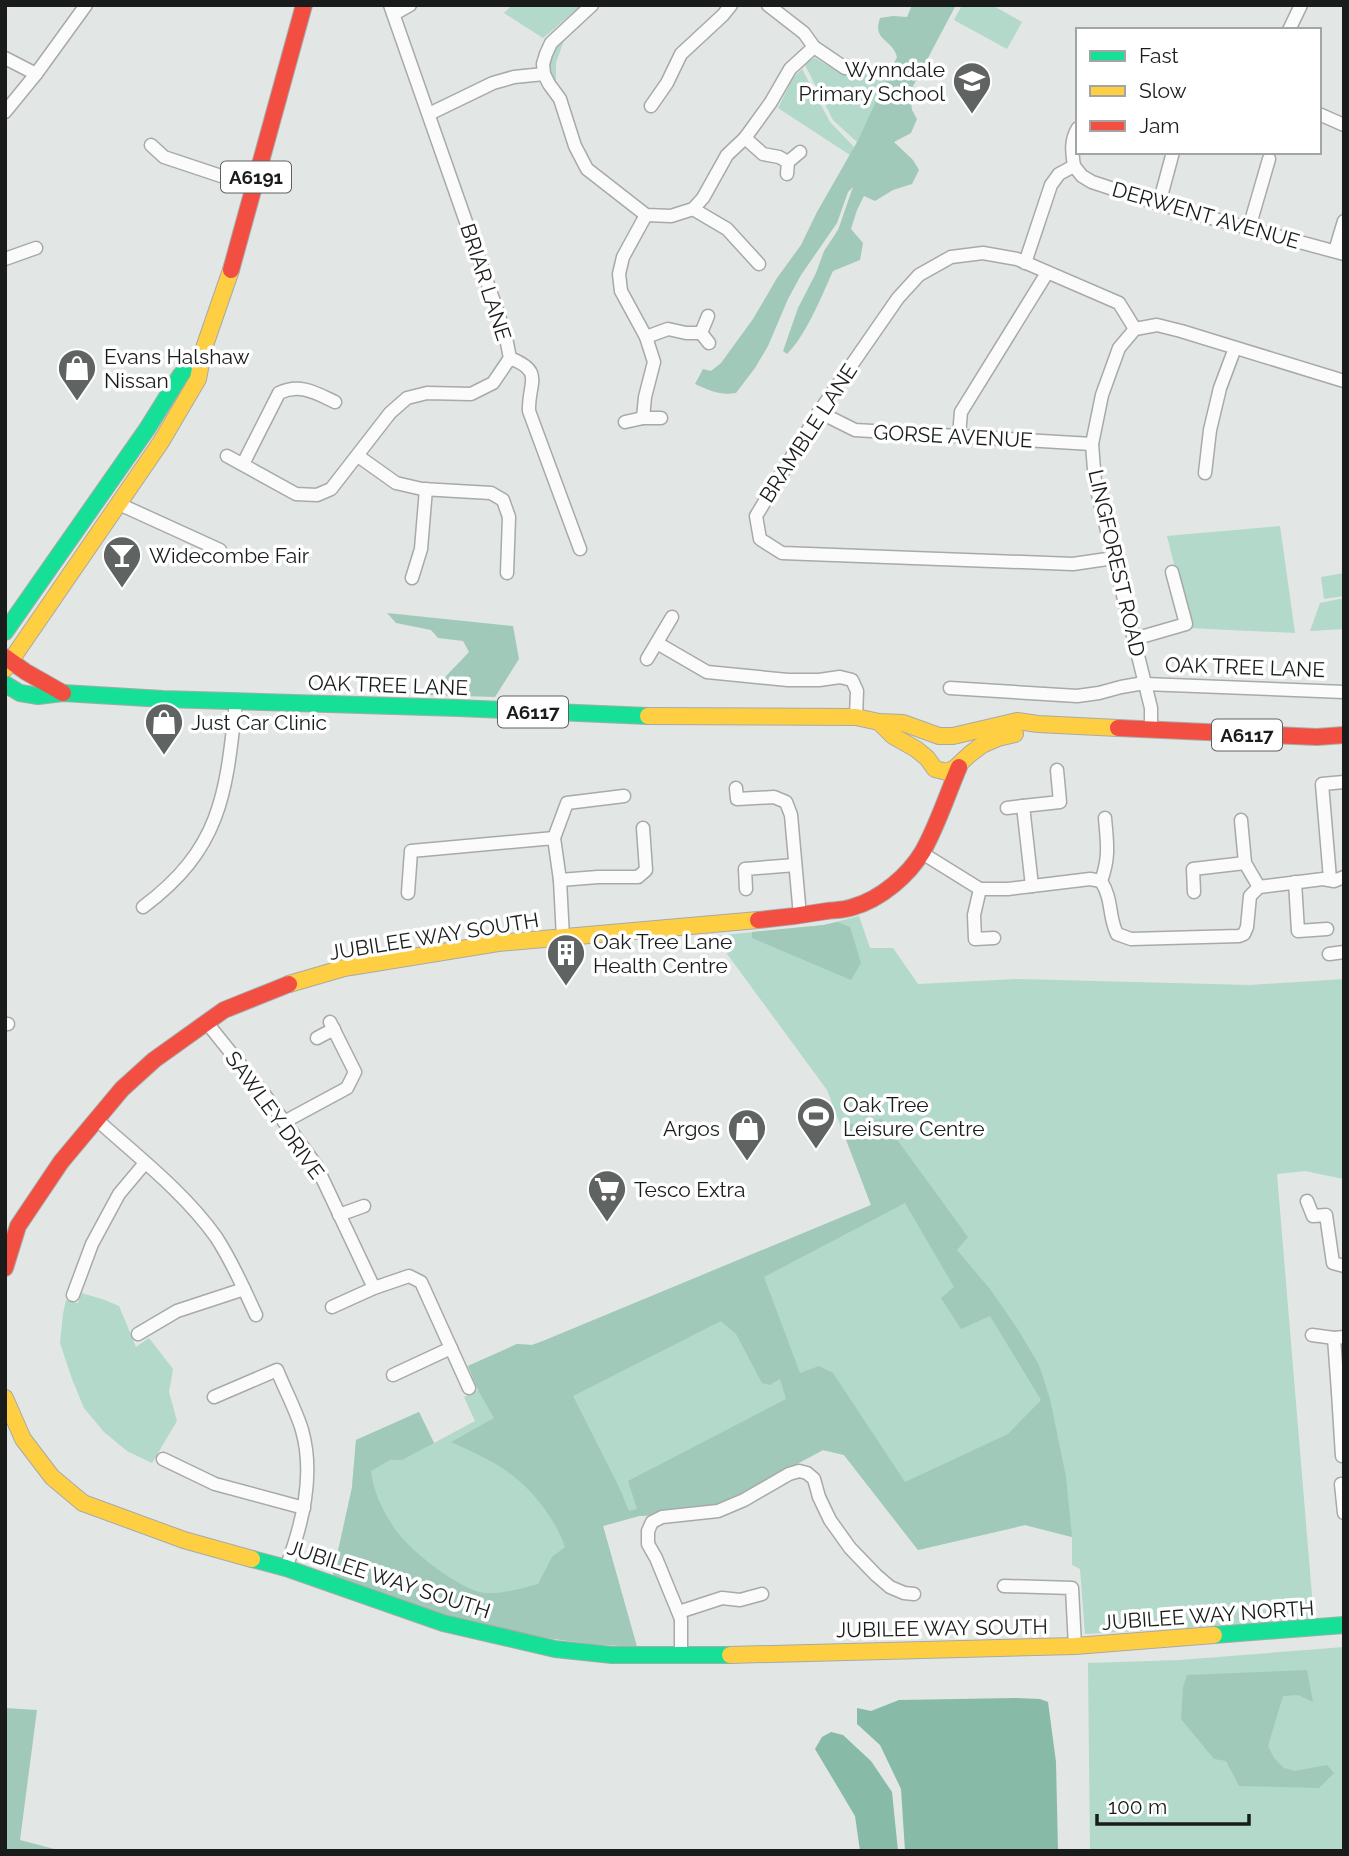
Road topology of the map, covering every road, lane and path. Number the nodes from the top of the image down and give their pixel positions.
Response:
1 (86, 5) edge
2 (304, 5) edge
3 (410, 5) edge
4 (592, 5) edge
5 (731, 5) edge
6 (768, 5) edge
7 (1301, 5) edge
8 (392, 10) edge
9 (1290, 28) edge
10 (814, 47) junction
11 (5, 58) edge
12 (845, 68) dead end
13 (36, 74) junction
14 (544, 74) junction
15 (651, 106) dead end
16 (5, 112) edge
17 (429, 114) junction
18 (1321, 115) edge
19 (1344, 125) edge
20 (1076, 131) edge
21 (745, 138) junction
22 (150, 145) dead end
23 (800, 152) dead end
24 (1172, 154) edge
25 (1269, 159) dead end
26 (1074, 166) junction
27 (254, 187) junction
28 (1159, 204) junction
29 (693, 209) junction
30 (646, 215) junction
31 (1344, 222) edge
32 (1249, 228) junction
33 (757, 240) dead end
34 (36, 248) dead end
35 (747, 250) junction
36 (1339, 253) edge
37 (5, 258) edge
38 (1025, 263) junction
39 (759, 264) dead end
40 (1047, 273) junction
41 (708, 316) dead end
42 (1135, 329) junction
43 (701, 332) junction
44 (646, 337) junction
45 (709, 344) dead end
46 (204, 348) junction
47 (1235, 348) junction
48 (510, 358) junction
49 (1344, 381) edge
50 (329, 395) dead end
51 (819, 412) junction
52 (643, 418) junction
53 (661, 418) dead end
54 (625, 422) dead end
55 (959, 435) junction
56 (1092, 444) junction
57 (227, 456) dead end
58 (358, 456) junction
59 (243, 464) junction
60 (1205, 473) dead end
61 (426, 489) junction
62 (119, 504) junction
63 (580, 549) dead end
64 (220, 550) dead end
65 (1114, 558) junction
66 (511, 566) dead end
67 (1172, 572) dead end
68 (412, 578) dead end
69 (11, 617) edge
70 (671, 617) dead end
71 (5, 632) edge
72 (1133, 639) junction
73 (657, 643) junction
74 (647, 659) dead end
75 (6, 660) edge
76 (5, 684) edge
77 (1144, 684) junction
78 (950, 688) dead end
79 (1344, 692) edge
80 (63, 693) junction
81 (38, 696) junction
82 (236, 702) junction
83 (6, 704) edge
84 (856, 717) junction
85 (879, 722) junction
86 (1038, 724) junction
87 (1151, 730) junction
88 (1344, 735) edge
89 (946, 736) junction
90 (931, 763) junction
91 (960, 764) junction
92 (1057, 770) dead end
93 (1344, 782) edge
94 (736, 788) dead end
95 (624, 796) dead end
96 (944, 801) junction
97 (1023, 806) junction
98 (1007, 808) dead end
99 (1105, 818) dead end
100 (1241, 820) dead end
101 (643, 828) dead end
102 (554, 838) junction
103 (922, 853) junction
104 (1245, 863) junction
105 (795, 864) junction
106 (1344, 877) edge
107 (1330, 879) junction
108 (560, 880) junction
109 (1101, 881) junction
110 (1295, 882) junction
111 (1031, 886) junction
112 (1259, 887) junction
113 (746, 889) dead end
114 (980, 889) junction
115 (1194, 892) dead end
116 (408, 893) dead end
117 (143, 907) dead end
118 (800, 916) junction
119 (1327, 929) dead end
120 (563, 938) junction
121 (994, 938) dead end
122 (1344, 952) edge
123 (1329, 954) dead end
124 (207, 1023) junction
125 (317, 1038) dead end
126 (96, 1119) junction
127 (284, 1122) junction
128 (145, 1163) junction
129 (1307, 1201) dead end
130 (364, 1206) dead end
131 (340, 1215) junction
132 (1344, 1266) edge
133 (5, 1268) edge
134 (374, 1288) junction
135 (244, 1289) junction
136 (73, 1295) dead end
137 (332, 1307) dead end
138 (256, 1315) dead end
139 (138, 1335) dead end
140 (1312, 1335) dead end
141 (1339, 1337) edge
142 (451, 1348) junction
143 (393, 1375) dead end
144 (469, 1388) dead end
145 (1341, 1392) edge
146 (214, 1397) dead end
147 (5, 1398) edge
148 (1342, 1456) edge
149 (163, 1459) dead end
150 (1341, 1483) dead end
151 (304, 1508) junction
152 (1344, 1513) edge
153 (286, 1568) junction
154 (1004, 1586) dead end
155 (762, 1594) dead end
156 (914, 1594) dead end
157 (679, 1612) junction
158 (1344, 1625) edge
159 (1075, 1646) junction
160 (681, 1655) junction

1 - 13 street
2 - 27 main road, A6191
3 - 8 street
4 - 14 street
5 - 15 street
6 - 10 street
7 - 9 street
8 - 17 street, BRIAR LANE
10 - 12 street
10 - 21 street
11 - 13 street
13 - 16 street
14 - 17 street
14 - 30 street
17 - 48 street, BRIAR LANE
18 - 19 street
20 - 26 street
21 - 23 street
21 - 29 street
22 - 27 street
24 - 28 street
25 - 32 street
26 - 28 street, DERWENT AVENUE
26 - 38 street
27 - 46 main road, A6191
28 - 32 street, DERWENT AVENUE
29 - 30 street
29 - 35 street
30 - 44 street
31 - 36 street
32 - 36 street, DERWENT AVENUE
33 - 35 street
34 - 37 street
35 - 39 street
38 - 40 street, BRAMBLE LANE
38 - 51 street, BRAMBLE LANE
40 - 42 street, BRAMBLE LANE
40 - 55 street
41 - 43 street
42 - 47 street
42 - 56 street, LINGFOREST ROAD
43 - 44 street
43 - 45 street
44 - 52 street
46 - 62 main road, A6191
46 - 69 main road, A6191
47 - 49 street
47 - 60 street
48 - 58 street
48 - 63 street, BRIAR LANE
50 - 59 street
51 - 55 street, GORSE AVENUE
51 - 65 street, BRAMBLE LANE
52 - 53 street
52 - 54 street
55 - 56 street, GORSE AVENUE
56 - 65 street, LINGFOREST ROAD
57 - 59 street
58 - 59 street
58 - 61 street
61 - 66 street
61 - 68 street
62 - 64 street
62 - 75 main road, A6191
65 - 72 street, LINGFOREST ROAD
67 - 72 street
69 - 71 main road, A6191
70 - 73 street
72 - 77 street, LINGFOREST ROAD
73 - 74 street
73 - 84 street
75 - 80 main road, OAK TREE LANE / A6117
76 - 81 main road, OAK TREE LANE / A6117
77 - 78 street, OAK TREE LANE
77 - 79 street, OAK TREE LANE
77 - 87 street, LINGFOREST ROAD
80 - 81 main road, OAK TREE LANE / A6117
80 - 82 main road, OAK TREE LANE / A6117
81 - 83 main road
82 - 84 main road, OAK TREE LANE / A6117
82 - 117 street
84 - 85 main road, OAK TREE LANE / A6117
85 - 89 main road, OAK TREE LANE / A6117
85 - 90 main road, OAK TREE LANE / A6117
86 - 87 main road, A6117
86 - 89 main road, A6117
86 - 91 main road, A6117
87 - 88 main road, A6117
89 - 90 main road
89 - 91 main road
90 - 91 main road, A6117
90 - 96 main road
91 - 96 main road, JUBILEE WAY SOUTH
92 - 97 street
93 - 107 street
94 - 105 street
95 - 102 street
96 - 103 main road, JUBILEE WAY SOUTH
97 - 98 street
97 - 111 street
99 - 109 street
100 - 104 street
101 - 108 street
102 - 108 street
102 - 116 street
103 - 114 street
103 - 118 main road, JUBILEE WAY SOUTH
104 - 112 street
104 - 115 street
105 - 113 street
105 - 118 street
106 - 107 street
107 - 110 street
108 - 120 street
109 - 111 street
109 - 112 street
110 - 112 street
110 - 119 street
111 - 114 street
114 - 121 street
118 - 120 main road, JUBILEE WAY SOUTH
120 - 124 main road, JUBILEE WAY SOUTH
122 - 123 street
124 - 126 main road, JUBILEE WAY SOUTH
124 - 127 street, SAWLEY DRIVE
125 - 127 street
126 - 128 street
126 - 133 main road, JUBILEE WAY SOUTH
127 - 131 street, SAWLEY DRIVE
128 - 135 street
128 - 136 street
129 - 132 street
130 - 131 street
131 - 134 street, SAWLEY DRIVE
134 - 137 street
134 - 142 street
135 - 138 street
135 - 139 street
140 - 141 street
141 - 145 street
142 - 143 street
142 - 144 street
145 - 148 street
146 - 151 street
147 - 153 main road, JUBILEE WAY SOUTH
149 - 151 street
150 - 152 street
151 - 153 street
153 - 160 main road, JUBILEE WAY SOUTH
154 - 159 street
155 - 157 street
156 - 157 street
157 - 160 street
158 - 159 main road, JUBILEE WAY NORTH
159 - 160 main road, JUBILEE WAY SOUTH

